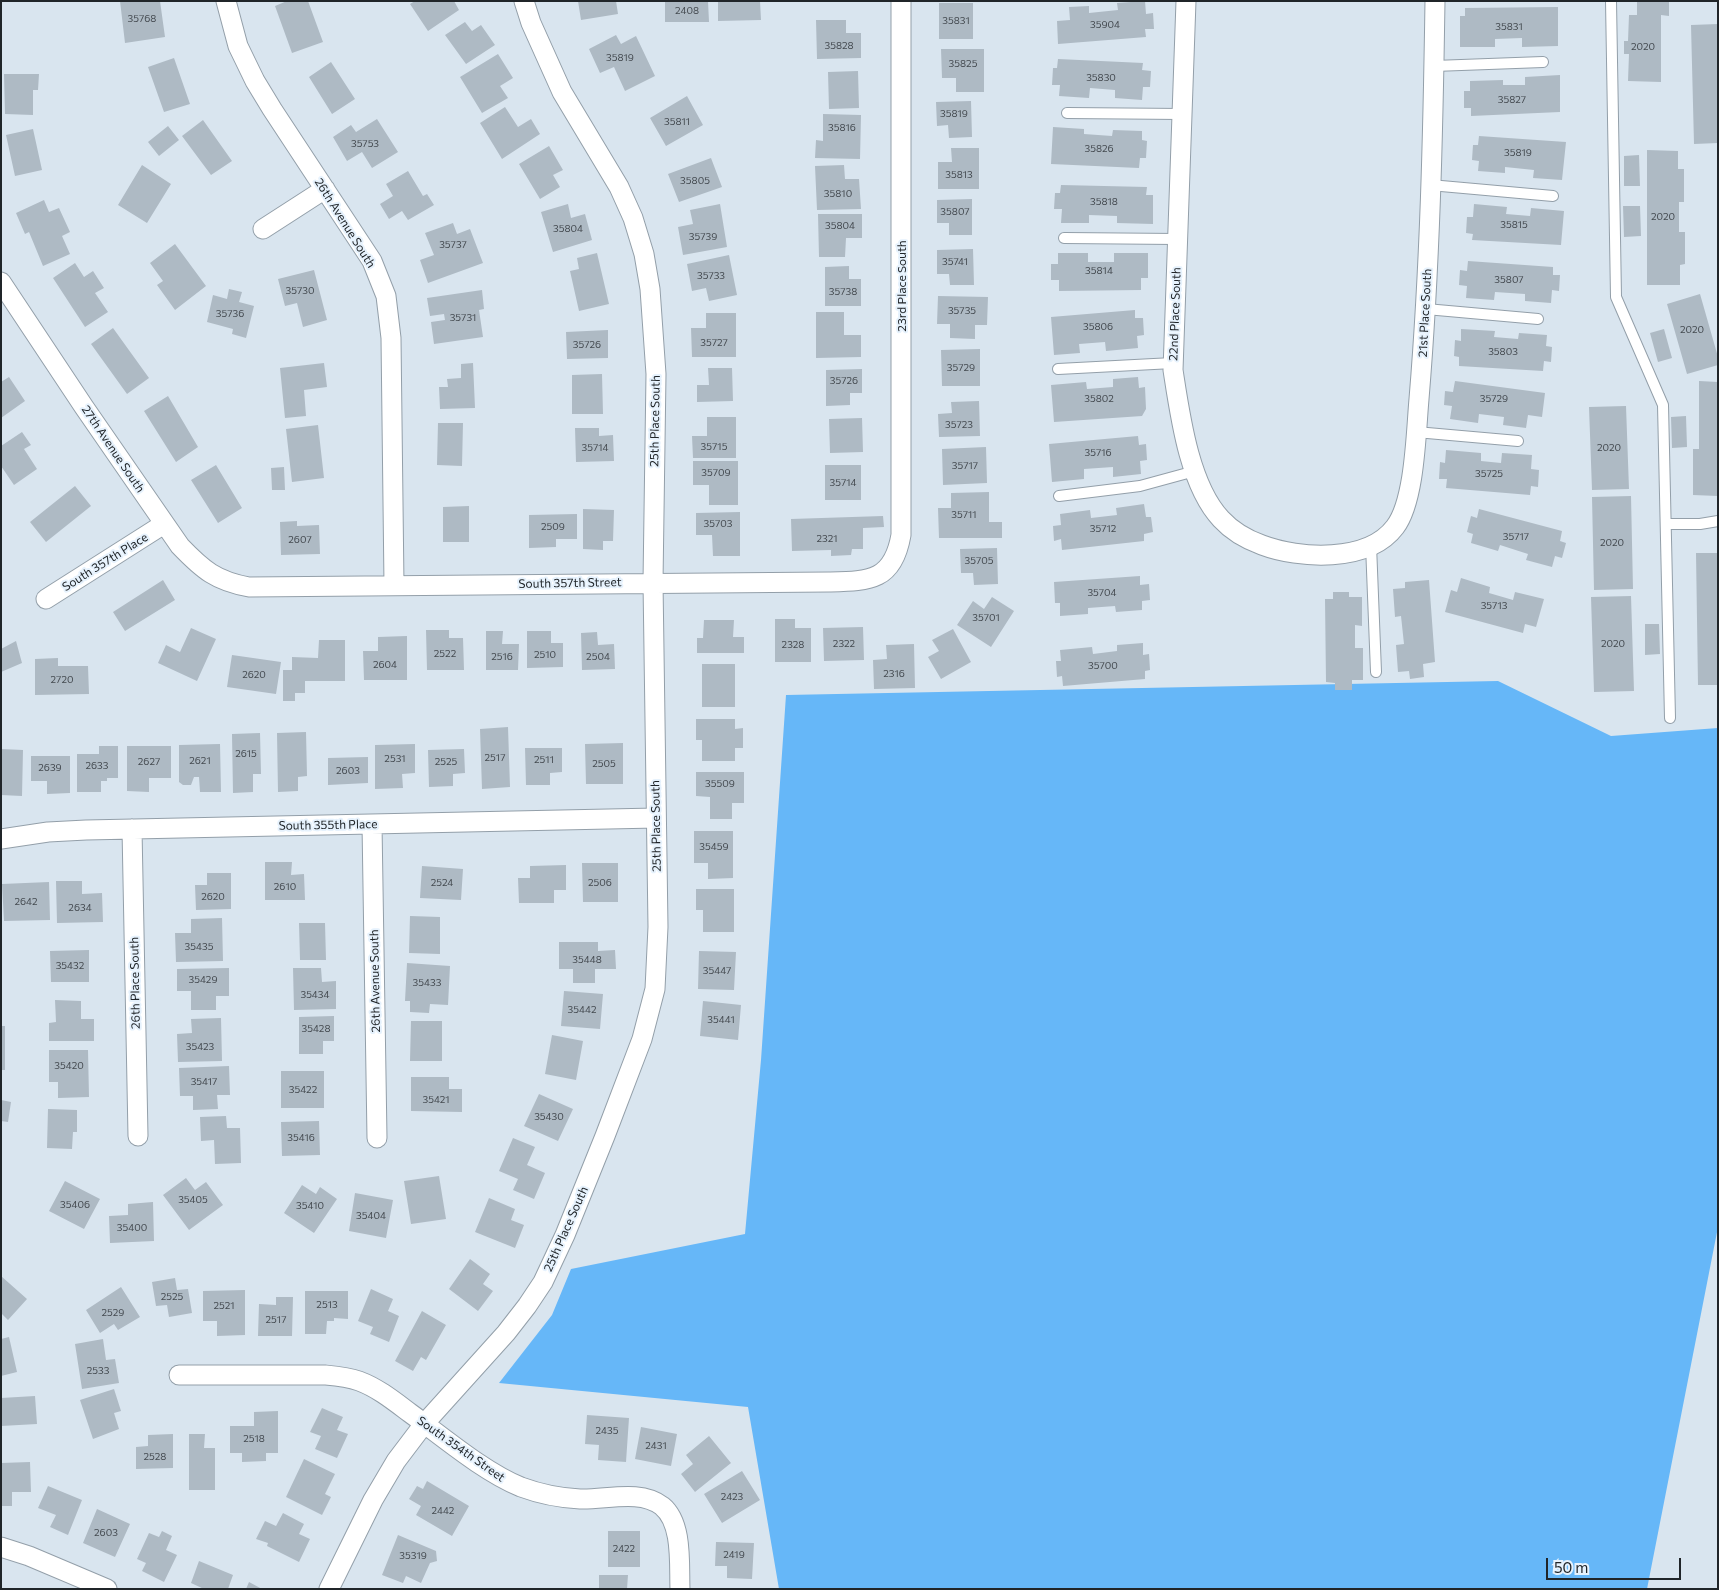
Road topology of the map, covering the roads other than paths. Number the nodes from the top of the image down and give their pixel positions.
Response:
1 (226, 1) edge
2 (524, 1) edge
3 (901, 1) edge
4 (1186, 1) edge
5 (1435, 1) edge
6 (1611, 1) edge
7 (1543, 62) dead end
8 (1434, 66) junction
9 (1067, 113) dead end
10 (1182, 114) junction
11 (1430, 184) junction
12 (325, 189) junction
13 (1553, 196) dead end
14 (263, 229) dead end
15 (1064, 238) dead end
16 (1177, 239) junction
17 (1, 282) edge
18 (1426, 309) junction
19 (1538, 319) dead end
20 (1173, 363) junction
21 (1058, 369) dead end
22 (1416, 432) junction
23 (1518, 442) dead end
24 (1195, 471) junction
25 (1059, 496) dead end
26 (1718, 521) edge
27 (164, 524) junction
28 (1666, 524) junction
29 (1372, 545) junction
30 (1310, 555) joint
31 (888, 568) joint
32 (653, 582) junction
33 (394, 586) junction
34 (249, 587) joint
35 (46, 599) dead end
36 (1376, 672) dead end
37 (1670, 718) dead end
38 (656, 818) junction
39 (372, 824) junction
40 (132, 829) junction
41 (1, 839) edge
42 (138, 1136) dead end
43 (377, 1138) dead end
44 (179, 1375) dead end
45 (424, 1424) junction
46 (1, 1547) edge
47 (105, 1588) edge
48 (329, 1589) edge
49 (680, 1589) edge

1 - 12 street, 26th Avenue South
2 - 32 street, 25th Place South
3 - 31 street, 23rd Place South
4 - 10 street, 22nd Place South
5 - 8 street, 21st Place South
6 - 28 lane
7 - 8 lane
8 - 11 street, 21st Place South
9 - 10 lane
10 - 16 street, 22nd Place South
11 - 13 lane
11 - 18 street, 21st Place South
12 - 14 street
12 - 33 street, 26th Avenue South
15 - 16 lane
16 - 20 street, 22nd Place South
17 - 27 street, 27th Avenue South
18 - 19 lane
18 - 22 street, 21st Place South
20 - 21 lane
20 - 24 street, 22nd Place South
22 - 23 lane
22 - 29 street, 21st Place South
24 - 25 lane
24 - 30 street, 22nd Place South
26 - 28 lane
27 - 34 street, 27th Avenue South
27 - 35 street, South 357th Place
28 - 37 lane
29 - 30 street, 21st Place South
29 - 36 lane
31 - 32 street, South 357th Street
32 - 33 street, South 357th Street
32 - 38 street, 25th Place South
33 - 34 street, South 357th Street
38 - 39 street, South 355th Place
38 - 45 street, 25th Place South
39 - 40 street, South 355th Place
39 - 43 street, 26th Avenue South
40 - 41 street, South 355th Place
40 - 42 street, 26th Place South
44 - 45 street, South 354th Street
45 - 48 street, 25th Place South
45 - 49 street, South 354th Street
46 - 47 street

